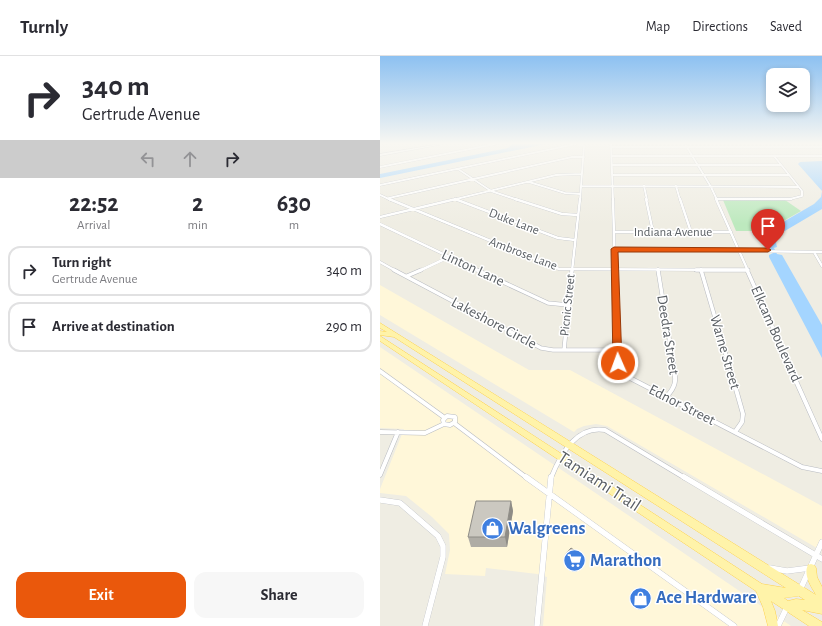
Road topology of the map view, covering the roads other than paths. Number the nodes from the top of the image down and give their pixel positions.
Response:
1 (450, 171) edge
2 (460, 171) edge
3 (511, 171) edge
4 (582, 171) edge
5 (612, 171) edge
6 (701, 171) edge
7 (785, 171) edge
8 (582, 174) junction
9 (612, 175) junction
10 (704, 175) junction
11 (789, 176) junction
12 (473, 179) junction
13 (528, 182) junction
14 (380, 185) edge
15 (580, 186) junction
16 (612, 186) junction
17 (644, 186) junction
18 (676, 186) junction
19 (711, 186) junction
20 (798, 187) junction
21 (490, 191) junction
22 (580, 194) junction
23 (380, 195) edge
24 (388, 198) junction
25 (455, 199) junction
26 (717, 199) junction
27 (414, 209) junction
28 (578, 215) junction
29 (380, 217) edge
30 (380, 224) edge
31 (614, 232) junction
32 (653, 232) junction
33 (691, 232) junction
34 (731, 232) junction
35 (575, 240) junction
36 (614, 249) junction
37 (739, 250) junction
38 (814, 252) junction
39 (822, 252) edge
40 (450, 257) junction
41 (380, 262) edge
42 (822, 266) edge
43 (572, 269) junction
44 (615, 269) junction
45 (658, 269) junction
46 (701, 269) junction
47 (748, 270) junction
48 (407, 276) junction
49 (568, 305) junction
50 (381, 328) edge
51 (380, 338) edge
52 (564, 350) junction
53 (617, 350) junction
54 (380, 371) edge
55 (666, 397) junction
56 (445, 418) junction
57 (454, 423) junction
58 (444, 424) junction
59 (380, 432) edge
60 (398, 432) junction
61 (735, 432) junction
62 (822, 439) edge
63 (570, 445) junction
64 (561, 457) junction
65 (822, 470) edge
66 (380, 475) edge
67 (549, 494) junction
68 (380, 500) edge
69 (822, 542) edge
70 (815, 555) junction
71 (822, 559) edge
72 (762, 567) junction
73 (811, 568) junction
74 (758, 586) junction
75 (800, 591) junction
76 (822, 597) edge
77 (822, 605) edge
78 (787, 606) junction
79 (822, 609) edge
80 (425, 626) edge
81 (537, 626) edge
82 (734, 626) edge
83 (773, 626) edge
84 (778, 626) edge
85 (818, 626) edge

1 - 14 street
2 - 12 street
3 - 12 street
4 - 8 street, Picnic Street
5 - 9 street, Ednor Street
6 - 10 street, Elkcam Boulevard
7 - 11 street
8 - 13 street
8 - 15 street, Picnic Street
9 - 10 street
9 - 16 street, Ednor Street
10 - 11 street
10 - 19 street, Elkcam Boulevard
11 - 20 street
12 - 21 street
12 - 24 street
13 - 21 street
13 - 22 street
15 - 16 street
15 - 22 street, Picnic Street
16 - 17 street
16 - 31 street, Ednor Street
17 - 18 street
17 - 32 street
18 - 19 street
18 - 33 street
19 - 20 street
19 - 26 street, Elkcam Boulevard
20 - 26 street
21 - 25 street
21 - 28 street
22 - 28 street, Picnic Street
23 - 24 street, Ambrose Lane
24 - 27 street, Ambrose Lane
25 - 27 street
25 - 35 street, Duke Lane
26 - 34 street, Elkcam Boulevard
27 - 29 street
27 - 43 street, Ambrose Lane
28 - 35 street, Picnic Street
30 - 40 street, Linton Lane
31 - 32 street, Indiana Avenue
31 - 36 street, Ednor Street
32 - 33 street, Indiana Avenue
33 - 34 street, Indiana Avenue
34 - 37 street, Elkcam Boulevard
35 - 43 street, Picnic Street
36 - 37 street
36 - 44 street, Ednor Street
37 - 38 street
37 - 47 street, Elkcam Boulevard
38 - 39 street
38 - 42 street
40 - 48 street
40 - 49 street, Linton Lane
41 - 48 street, Lakeshore Circle
43 - 44 street, Ambrose Lane
43 - 49 street, Picnic Street
44 - 45 street, Ambrose Lane
44 - 53 street, Ednor Street
45 - 46 street, Ambrose Lane
45 - 55 street, Deedra Street
46 - 47 street, Ambrose Lane
46 - 61 street, Warne Street
47 - 62 street, Elkcam Boulevard
48 - 52 street, Lakeshore Circle
49 - 52 street, Picnic Street
50 - 63 main road, Tamiami Trail
51 - 64 main road, Tamiami Trail
52 - 53 street, Lakeshore Circle
53 - 55 street, Ednor Street
54 - 56 street
55 - 61 street, Ednor Street
56 - 57 street
56 - 58 street
57 - 58 street
57 - 67 street
58 - 60 street
59 - 60 street
60 - 66 street
61 - 65 street, Ednor Street
63 - 64 street
63 - 70 street, Tamiami Trail
63 - 72 main road, Tamiami Trail
64 - 67 street
64 - 74 main road, Tamiami Trail
67 - 81 street
67 - 82 street
68 - 80 street
69 - 70 street
70 - 71 street, Tamiami Trail
70 - 73 street
72 - 73 street
72 - 75 main road, Tamiami Trail
73 - 75 street
73 - 76 main road
74 - 75 main road
74 - 78 main road, Tamiami Trail
74 - 83 main road
75 - 77 main road, Tamiami Trail
78 - 79 main road
78 - 84 street
78 - 85 main road, Tamiami Trail

